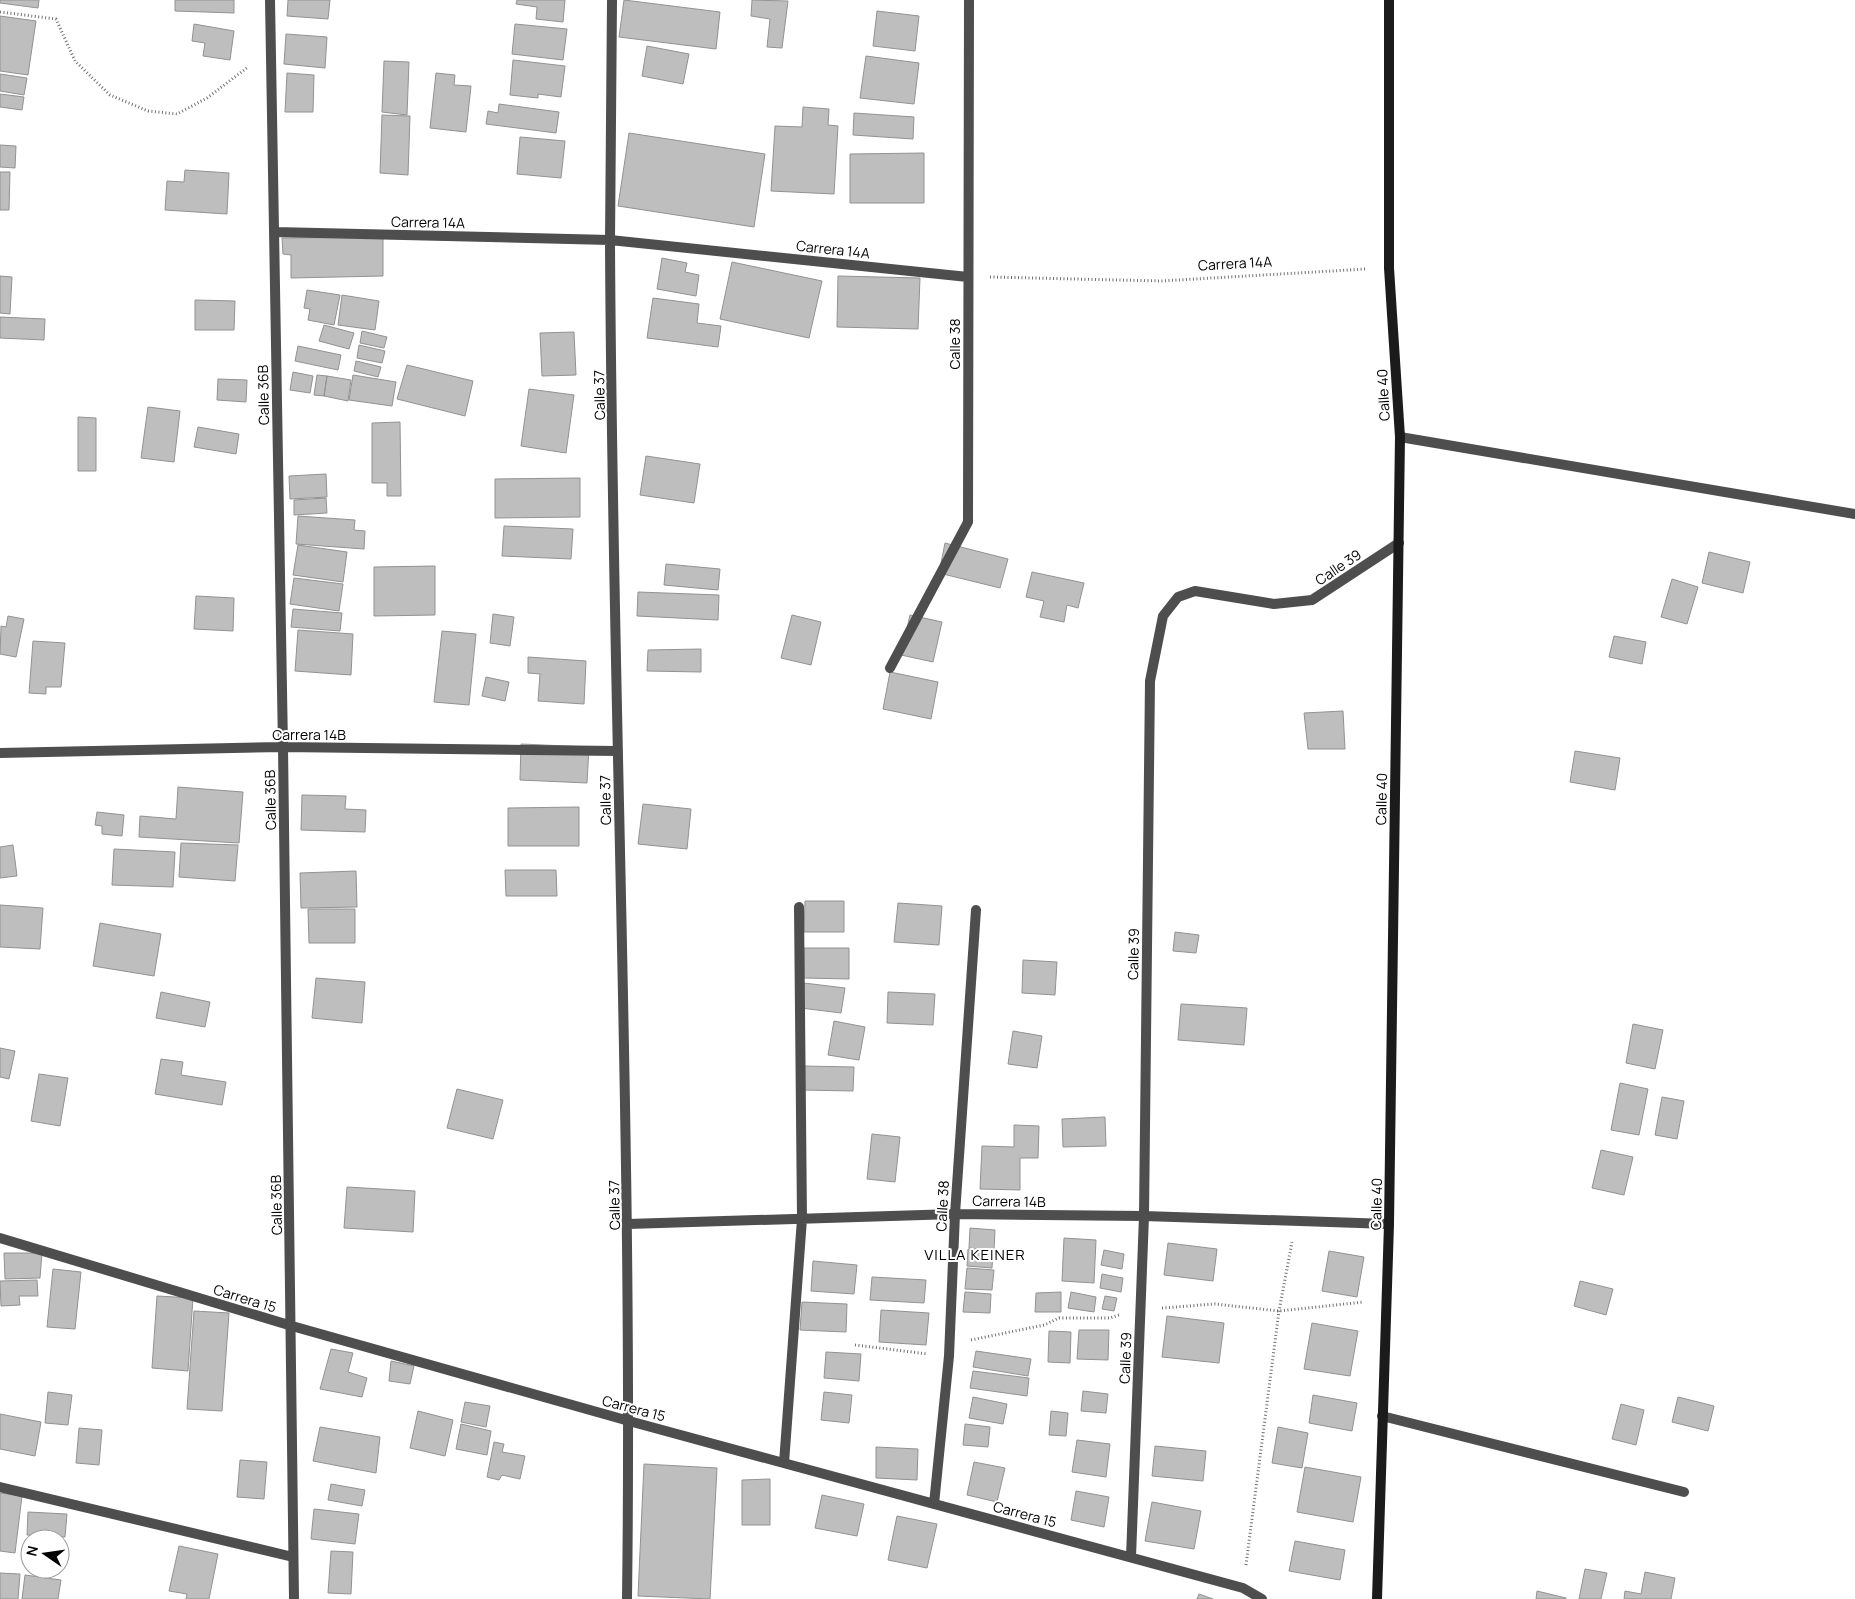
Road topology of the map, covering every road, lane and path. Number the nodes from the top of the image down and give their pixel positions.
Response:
1 (270, 0) edge
2 (612, 0) edge
3 (969, 0) edge
4 (1389, 0) edge
5 (0, 12) edge
6 (269, 51) junction
7 (275, 232) junction
8 (610, 240) junction
9 (1389, 268) junction
10 (968, 276) junction
11 (1400, 437) junction
12 (1855, 514) edge
13 (1398, 543) junction
14 (890, 668) dead end
15 (283, 747) junction
16 (618, 751) junction
17 (0, 753) edge
18 (799, 907) dead end
19 (976, 910) dead end
20 (955, 1214) junction
21 (1144, 1216) junction
22 (802, 1218) junction
23 (1295, 1223) junction
24 (628, 1224) junction
25 (1389, 1224) junction
26 (0, 1238) edge
27 (292, 1326) junction
28 (1382, 1416) junction
29 (629, 1421) junction
30 (784, 1463) junction
31 (0, 1487) edge
32 (1684, 1492) dead end
33 (934, 1504) junction
34 (293, 1556) junction
35 (1131, 1557) junction
36 (1243, 1588) junction
37 (294, 1599) edge
38 (627, 1599) edge
39 (1262, 1599) edge
40 (1377, 1599) edge

1 - 6 street, Calle 36B
2 - 8 street, Calle 37
3 - 10 street, Calle 38
4 - 9 street, Calle 40
5 - 6 path
6 - 7 street, Calle 36B
7 - 8 street, Carrera 14A
7 - 15 street, Calle 36B
8 - 10 street, Carrera 14A
8 - 16 street, Calle 37
9 - 10 path, Carrera 14A
9 - 11 street, Calle 40
10 - 14 street, Calle 38
11 - 12 street
11 - 13 street, Calle 40
13 - 21 street, Calle 39
13 - 25 street, Calle 40
15 - 16 street, Carrera 14B
15 - 17 street, Carrera 14B
15 - 27 street, Calle 36B
16 - 24 street, Calle 37
18 - 22 street
19 - 20 street, Calle 38
20 - 21 street, Carrera 14B
20 - 22 street, Carrera 14B
20 - 33 street, Calle 38
21 - 23 street, Carrera 14B
21 - 35 street, Calle 39
22 - 24 street, Carrera 14B
22 - 30 street
23 - 25 street, Carrera 14B
23 - 36 path
24 - 29 street, Calle 37
25 - 28 street, Calle 40
26 - 27 street, Carrera 15
27 - 29 street, Carrera 15
27 - 34 street, Calle 36B
28 - 32 street
28 - 40 street, Calle 40
29 - 30 street, Carrera 15
29 - 38 street, Calle 37
30 - 33 street, Carrera 15
31 - 34 street
33 - 35 street, Carrera 15
34 - 37 street, Calle 36B
35 - 36 street, Carrera 15
36 - 39 street, Carrera 15

